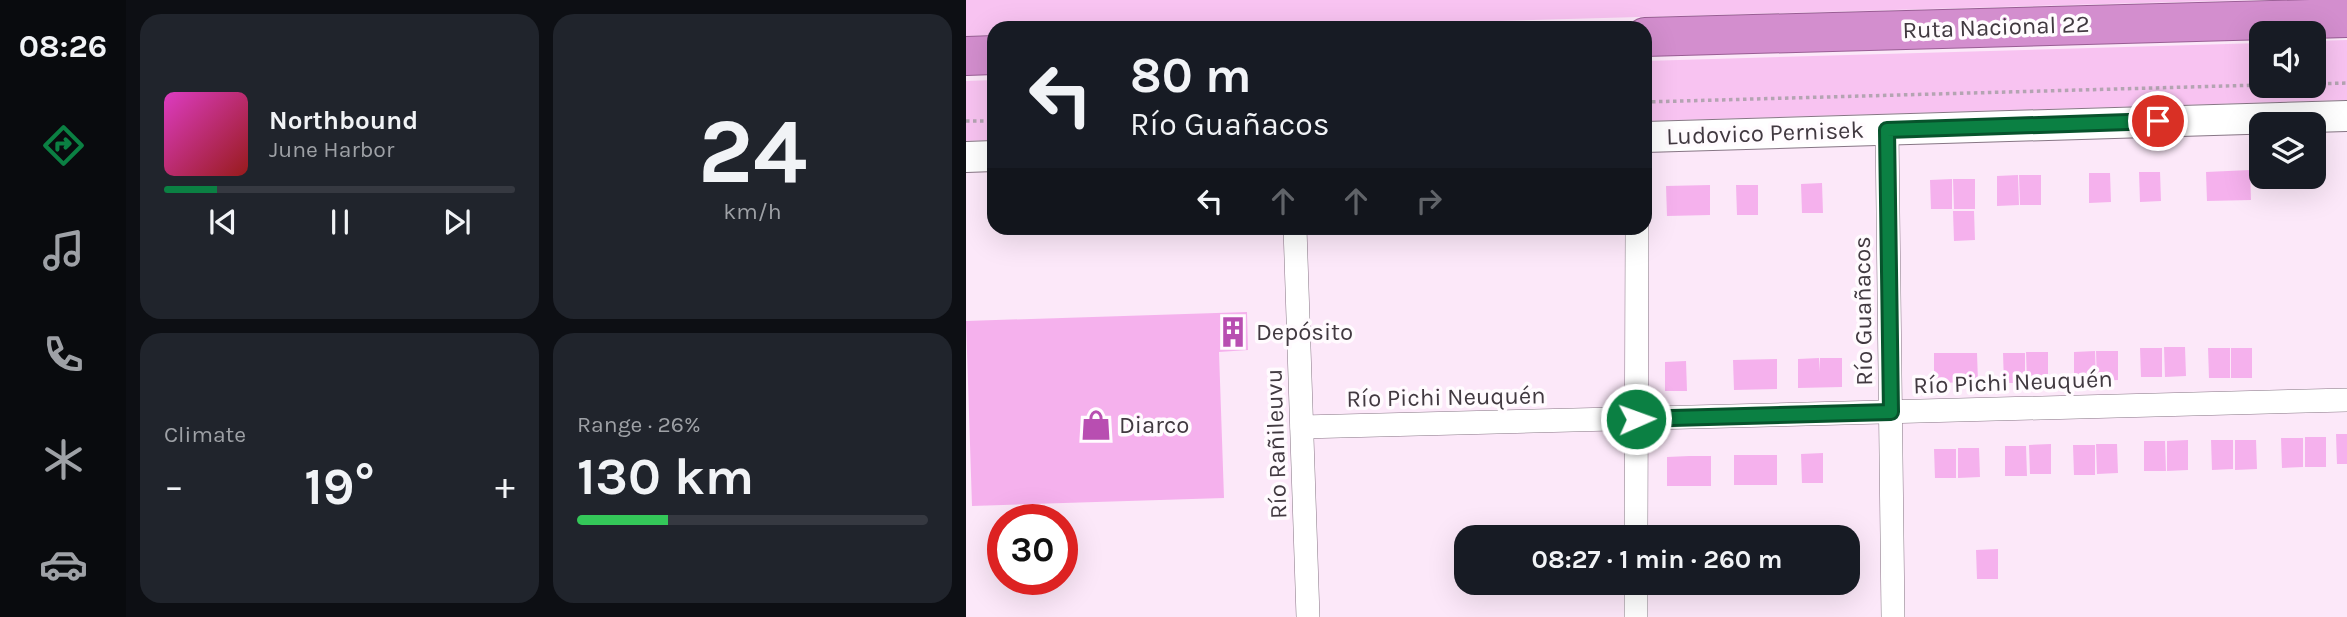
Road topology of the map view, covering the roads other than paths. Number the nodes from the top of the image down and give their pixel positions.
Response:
1 (2347, 18) edge
2 (1652, 37) edge
3 (987, 55) edge
4 (966, 56) edge
5 (2347, 116) edge
6 (1887, 130) junction
7 (1652, 137) edge
8 (987, 156) edge
9 (966, 157) edge
10 (1295, 235) edge
11 (1637, 235) edge
12 (2347, 400) edge
13 (1891, 412) junction
14 (1636, 419) junction
15 (1302, 427) junction
16 (1636, 525) edge
17 (1636, 595) edge
18 (1308, 617) edge
19 (1636, 617) edge
20 (1893, 617) edge

1 - 2 highway, Ruta Nacional 22
3 - 4 highway
5 - 6 street, Ludovico Pernisek
6 - 7 street, Ludovico Pernisek
6 - 13 street, Río Guañacos
8 - 9 street
10 - 15 street, Río Rañileuvu
11 - 14 street
12 - 13 street, Río Pichi Neuquén
13 - 14 street, Río Pichi Neuquén
13 - 20 street, Río Guañacos
14 - 15 street, Río Pichi Neuquén
14 - 16 street
15 - 18 street, Río Rañileuvu
17 - 19 street

